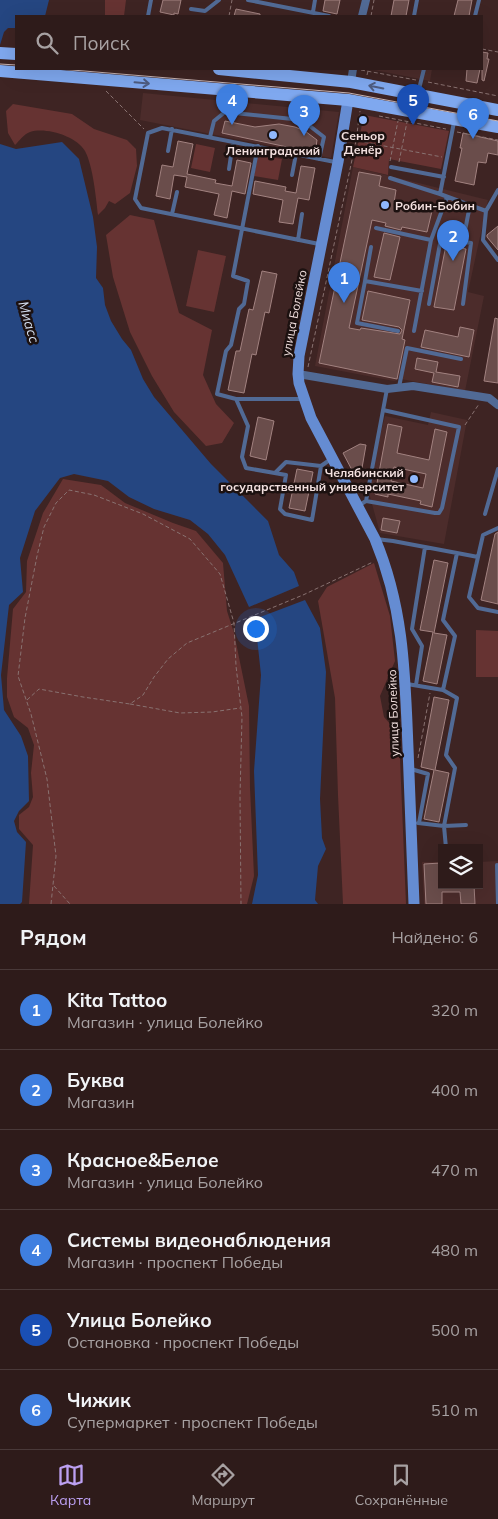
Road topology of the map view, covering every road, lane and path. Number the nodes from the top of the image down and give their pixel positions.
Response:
1 (151, 0) edge
2 (218, 0) edge
3 (232, 0) edge
4 (248, 0) edge
5 (315, 0) edge
6 (366, 0) edge
7 (374, 0) edge
8 (417, 0) edge
9 (479, 0) edge
10 (191, 9) dead end
11 (313, 12) junction
12 (148, 15) edge
13 (229, 15) edge
14 (325, 15) edge
15 (362, 15) edge
16 (371, 15) edge
17 (414, 15) edge
18 (475, 15) edge
19 (483, 48) edge
20 (498, 52) edge
21 (0, 53) edge
22 (15, 54) edge
23 (229, 70) edge
24 (353, 70) edge
25 (362, 70) edge
26 (424, 70) edge
27 (0, 71) edge
28 (421, 81) junction
29 (351, 82) junction
30 (98, 83) junction
31 (418, 95) junction
32 (498, 96) edge
33 (347, 106) junction
34 (498, 110) edge
35 (379, 116) dead end
36 (398, 120) junction
37 (407, 122) junction
38 (453, 124) junction
39 (498, 127) edge
40 (172, 130) junction
41 (148, 133) junction
42 (210, 137) junction
43 (356, 140) junction
44 (498, 140) edge
45 (233, 142) junction
46 (258, 146) junction
47 (393, 148) junction
48 (402, 149) junction
49 (168, 151) dead end
50 (296, 154) junction
51 (448, 158) junction
52 (319, 159) junction
53 (338, 162) junction
54 (399, 162) dead end
55 (390, 166) joint
56 (229, 169) dead end
57 (292, 175) dead end
58 (444, 177) junction
59 (390, 178) dead end
60 (498, 190) edge
61 (177, 192) dead end
62 (440, 194) junction
63 (447, 197) junction
64 (470, 205) junction
65 (486, 211) junction
66 (172, 214) junction
67 (302, 214) dead end
68 (243, 228) junction
69 (376, 228) dead end
70 (298, 240) junction
71 (431, 240) junction
72 (463, 241) junction
73 (321, 245) junction
74 (371, 247) dead end
75 (498, 260) edge
76 (364, 281) junction
77 (422, 291) junction
78 (429, 304) dead end
79 (462, 304) dead end
80 (398, 331) dead end
81 (414, 331) dead end
82 (461, 359) dead end
83 (302, 374) junction
84 (399, 388) junction
85 (387, 389) junction
86 (489, 398) junction
87 (236, 399) junction
88 (304, 399) junction
89 (498, 405) edge
90 (383, 410) junction
91 (466, 424) dead end
92 (332, 458) junction
93 (321, 466) junction
94 (498, 469) edge
95 (275, 473) junction
96 (362, 504) junction
97 (485, 514) dead end
98 (498, 528) edge
99 (375, 539) junction
100 (425, 547) junction
101 (457, 553) junction
102 (478, 557) junction
103 (383, 558) junction
104 (498, 612) edge
105 (234, 623) junction
106 (411, 684) junction
107 (431, 688) junction
108 (443, 690) junction
109 (27, 701) junction
110 (130, 704) junction
111 (241, 708) junction
112 (412, 770) junction
113 (415, 823) junction
114 (466, 824) dead end
115 (444, 826) junction
116 (446, 844) edge
117 (497, 865) edge
118 (53, 884) junction
119 (51, 904) edge
120 (70, 904) edge
121 (241, 904) edge
122 (414, 904) edge
123 (498, 904) edge

1 - 12 lane
2 - 10 lane
3 - 13 path
4 - 11 lane
5 - 11 lane
6 - 15 street
7 - 16 path
8 - 17 lane
9 - 18 lane
11 - 14 lane
19 - 20 path
21 - 22 main road
23 - 29 main road
24 - 29 street, улица Болейко
25 - 28 path
26 - 28 lane
27 - 30 main road
28 - 31 lane
28 - 32 path
31 -> 29 main road
29 - 33 main road, улица Болейко
30 -> 33 main road
30 - 41 path
31 - 34 main road
33 - 38 main road
33 - 43 path
33 - 53 street, улица Болейко
35 - 36 path
36 - 37 path
36 - 47 path
37 - 38 path
37 - 48 path
38 - 39 main road
38 - 44 path
38 - 51 lane
40 - 41 lane
40 - 42 lane
40 - 49 lane
41 - 66 lane
42 - 45 lane
42 - 52 lane
43 - 47 path
43 - 83 path
45 - 46 lane
45 - 56 lane
46 - 50 lane
46 - 68 lane
47 - 48 path
47 - 55 path
48 - 51 path
48 - 54 path
50 - 52 lane
50 - 57 lane
51 - 58 lane
52 - 53 lane
53 - 73 street, улица Болейко
55 - 58 lane
58 - 62 lane
59 - 62 lane
60 - 65 lane
61 - 66 lane
62 - 63 lane
63 - 64 lane
63 - 71 lane
64 - 65 lane
64 - 72 lane
65 - 75 lane
66 - 68 lane
67 - 70 lane
68 - 70 lane
68 - 87 lane
69 - 71 lane
70 - 73 lane
71 - 77 lane
72 - 78 lane
72 - 79 lane
73 - 83 street, улица Болейко
74 - 76 lane
76 - 77 lane
76 - 80 lane
77 - 81 lane
82 - 84 lane
83 - 85 street
83 - 88 street, улица Болейко
84 - 85 street
84 - 86 street
85 - 90 lane
86 - 89 street
86 - 91 path
87 - 88 lane
87 - 95 lane
88 - 92 street, улица Болейко
90 - 96 lane
90 - 96 lane
92 - 93 lane
92 - 96 street, улица Болейко
93 - 95 lane
93 - 95 lane
94 - 97 lane
96 - 99 street, улица Болейко
98 - 102 lane
99 - 100 lane
99 - 103 street, улица Болейко
100 - 101 lane
100 - 106 lane
101 - 102 lane
101 - 108 lane
102 - 104 lane
103 - 105 path
103 - 106 street, улица Болейко
105 - 109 path
105 - 110 path
105 - 111 path
106 - 107 lane
106 - 112 street, улица Болейко
107 - 108 lane
107 - 112 path
108 - 115 lane
109 - 110 path
109 - 118 path
110 - 111 path
111 - 121 path
112 - 113 street, улица Болейко
112 - 113 lane
113 - 115 lane
113 - 122 street, улица Болейко
114 - 115 lane
115 - 116 lane
117 - 123 lane
118 - 119 path
118 - 120 path

